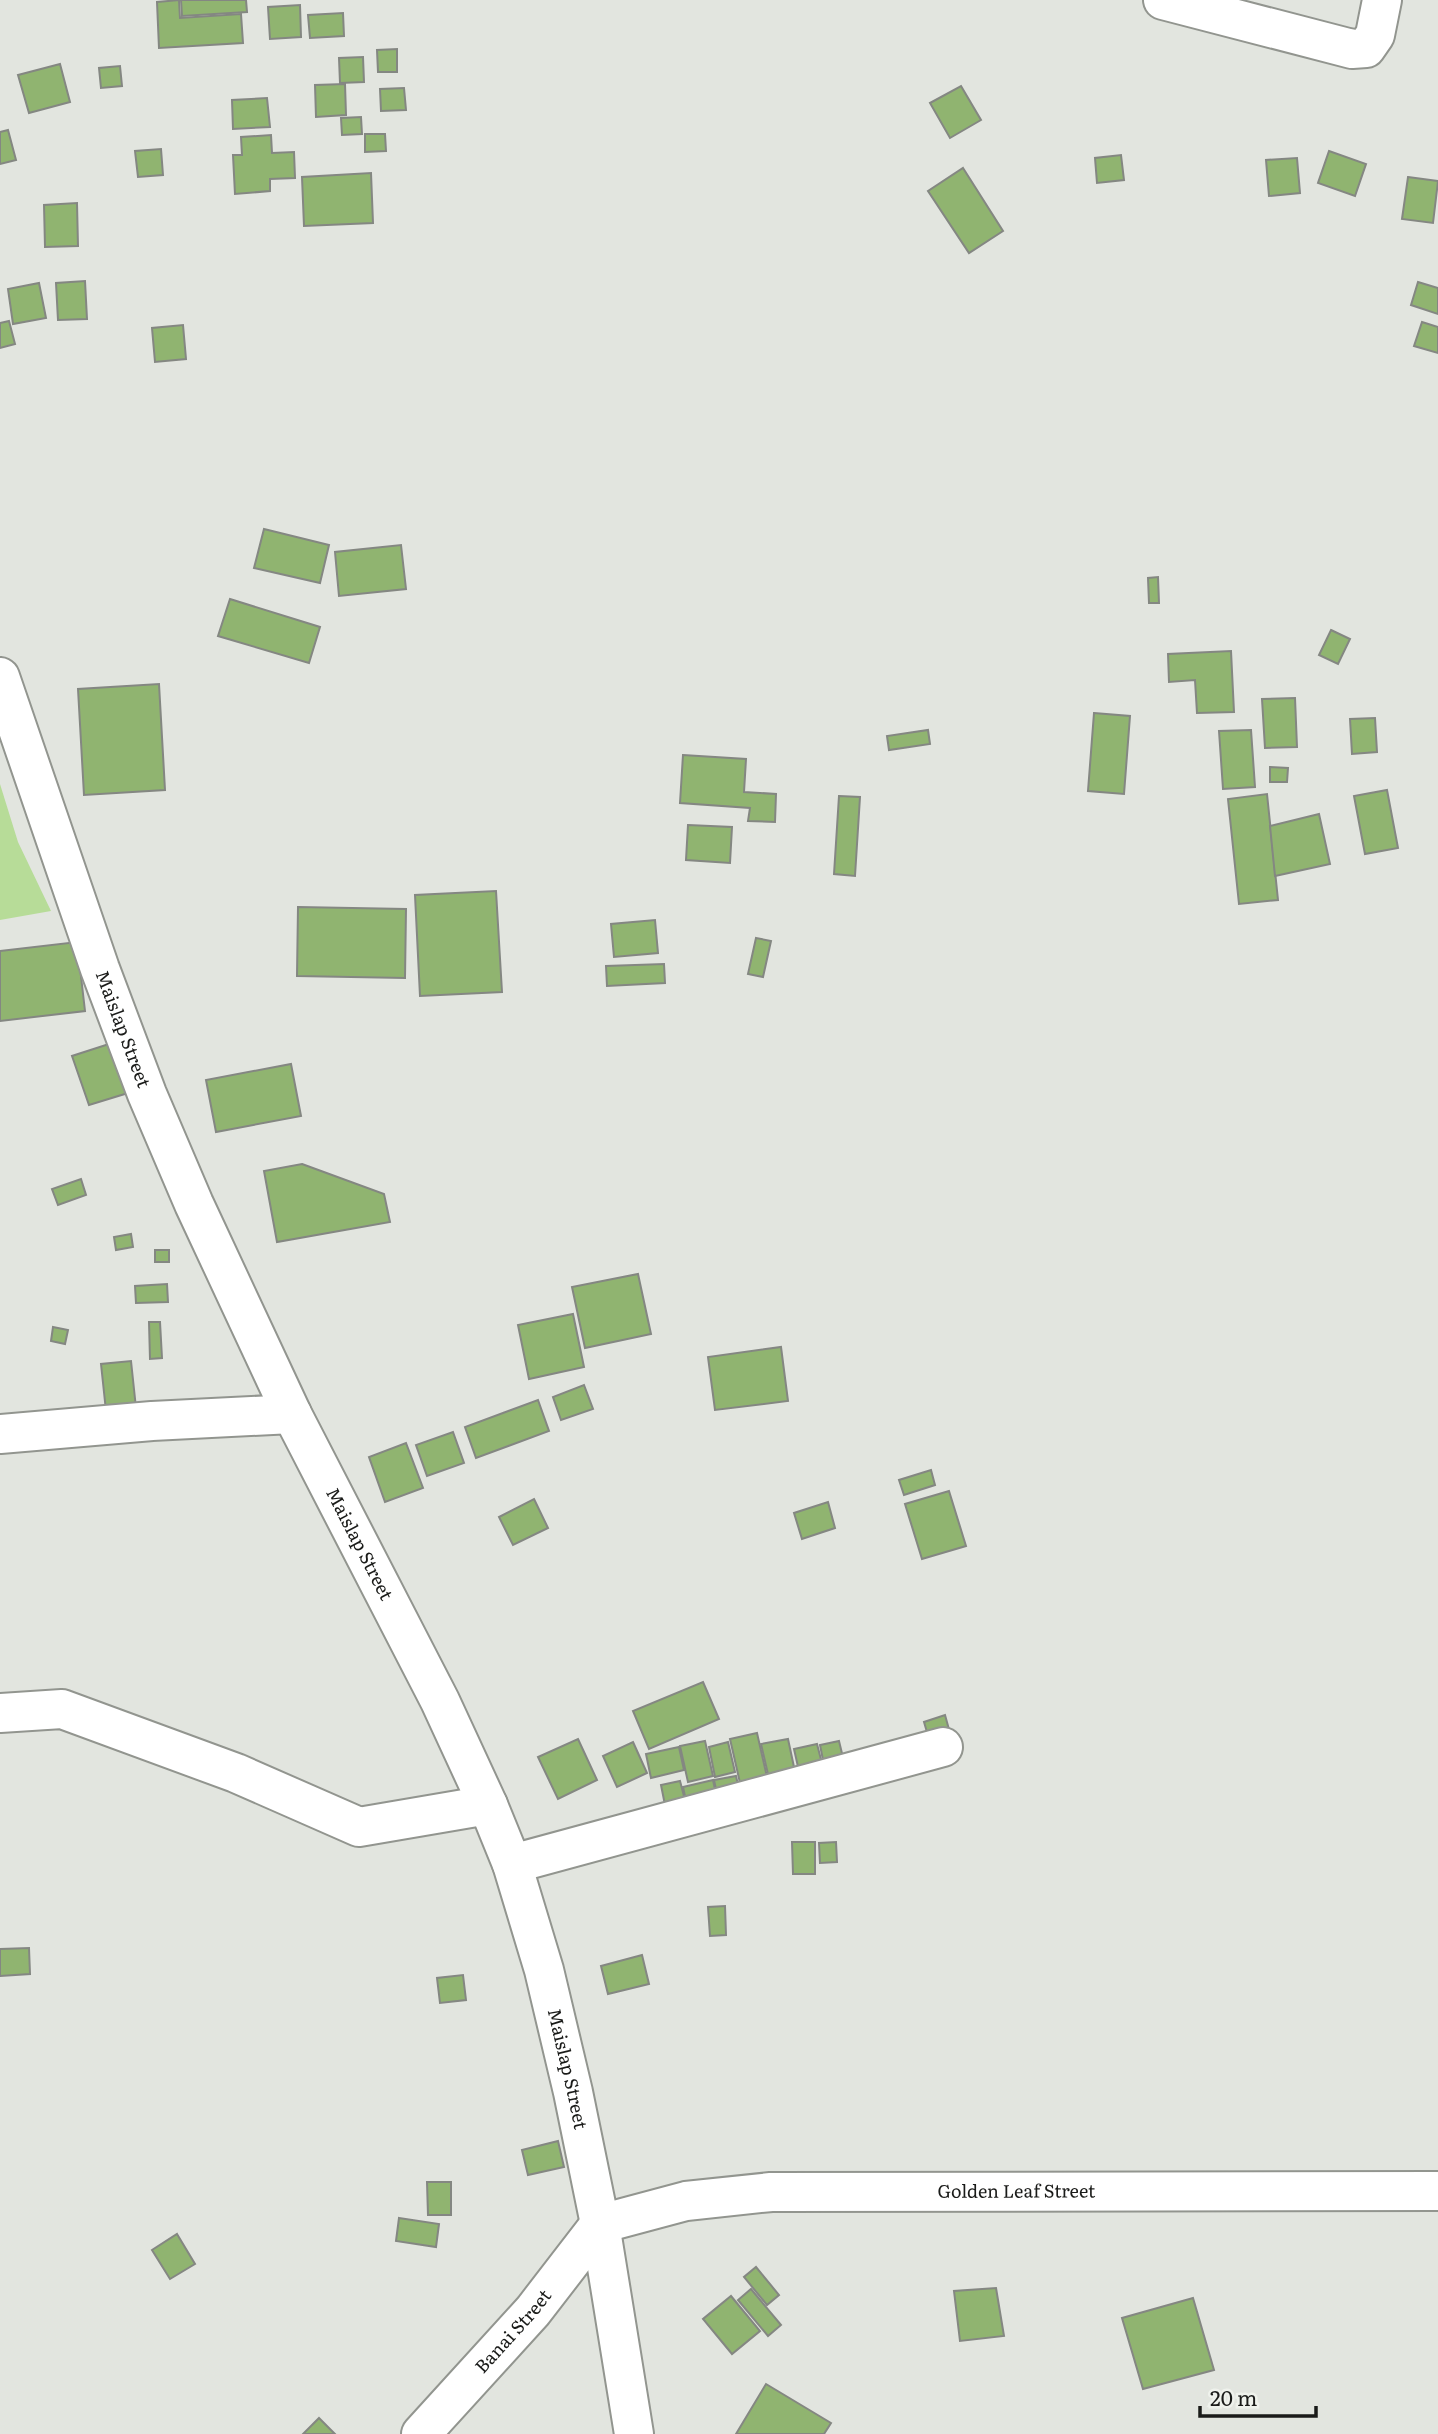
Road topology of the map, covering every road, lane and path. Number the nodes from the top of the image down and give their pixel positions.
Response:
1 (1163, 0) edge
2 (1382, 0) edge
3 (1221, 7) edge
4 (0, 677) edge
5 (292, 1414) junction
6 (0, 1434) edge
7 (0, 1713) edge
8 (943, 1747) dead end
9 (488, 1805) junction
10 (512, 1864) junction
11 (1438, 2191) edge
12 (600, 2224) junction
13 (421, 2434) edge
14 (634, 2434) edge

1 - 3 main road
2 - 3 main road
4 - 5 main road, Maislap Street
5 - 6 main road
5 - 9 main road, Maislap Street
7 - 9 main road
8 - 10 main road
9 - 10 main road, Maislap Street
10 - 12 main road, Maislap Street
11 - 12 main road, Golden Leaf Street
12 - 13 main road, Banai Street
12 - 14 main road, Maislap Street

